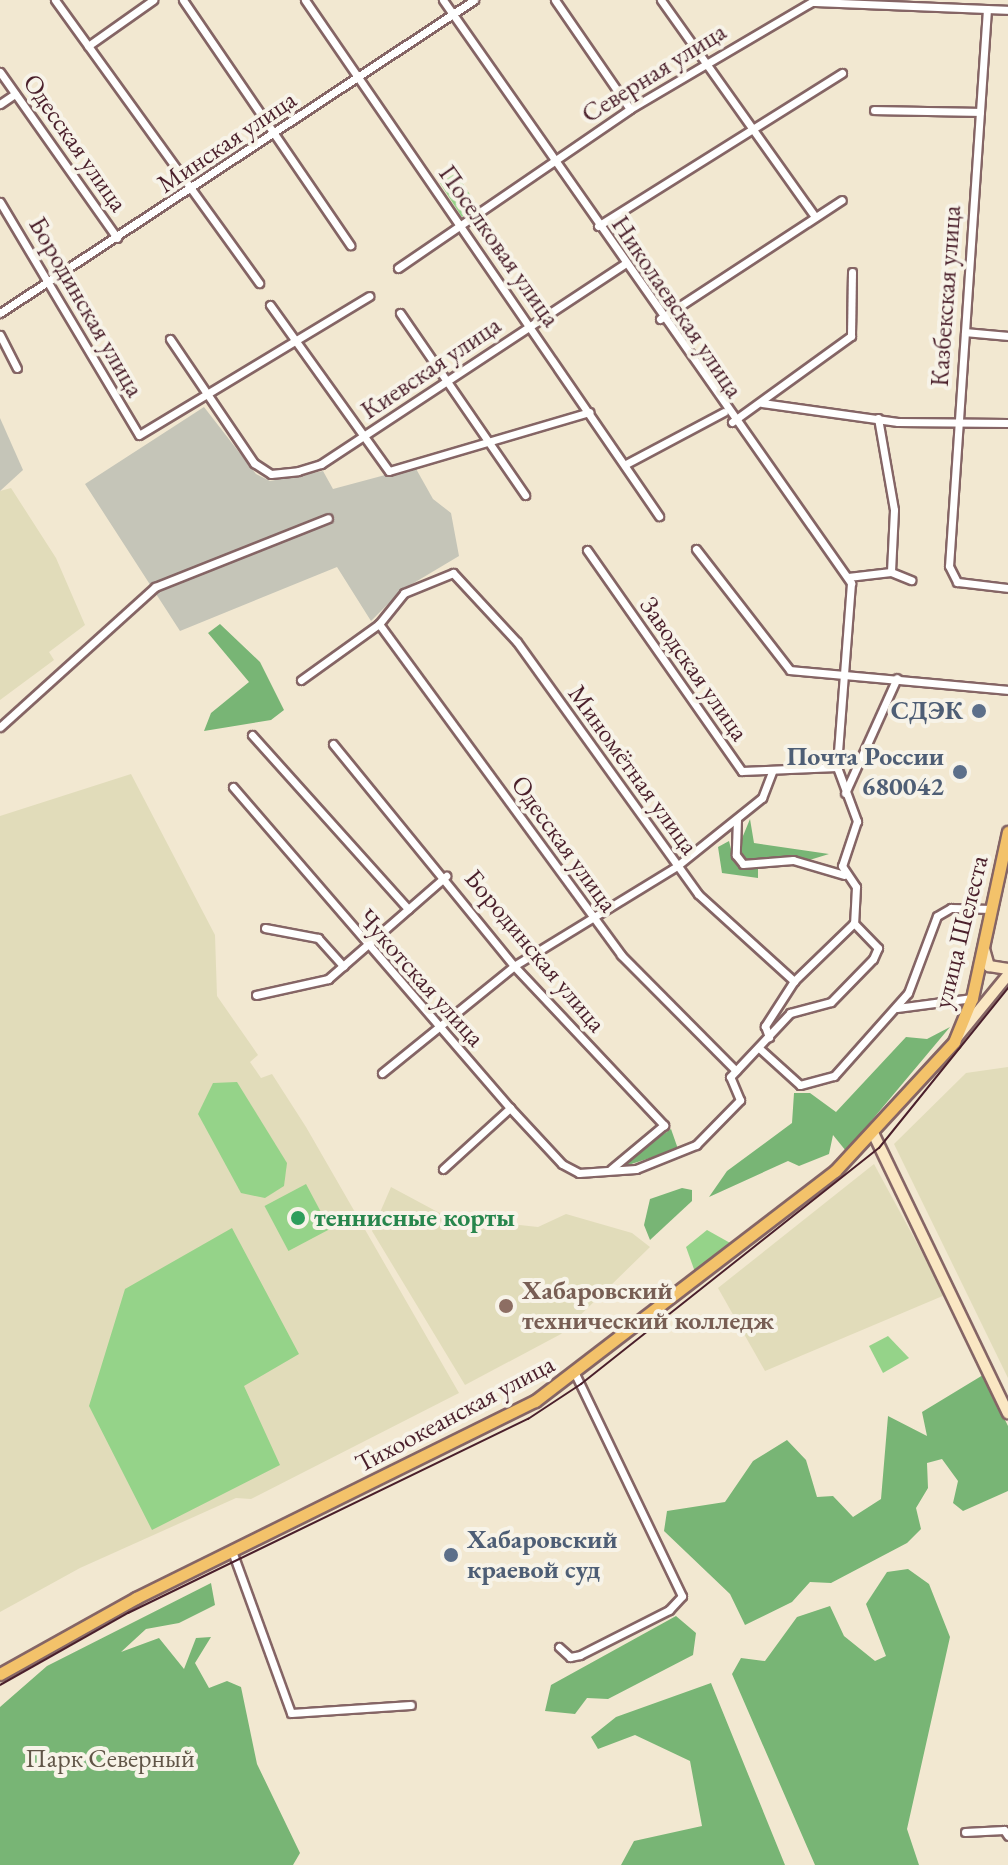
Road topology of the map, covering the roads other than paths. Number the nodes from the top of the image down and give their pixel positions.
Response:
1 (55, 0) edge
2 (153, 0) edge
3 (183, 0) edge
4 (305, 0) edge
5 (443, 0) edge
6 (474, 0) edge
7 (555, 0) edge
8 (661, 0) edge
9 (812, 1) edge
10 (872, 1) edge
11 (978, 4) edge
12 (987, 9) junction
13 (1008, 10) edge
14 (454, 15) junction
15 (88, 46) junction
16 (707, 63) junction
17 (0, 72) edge
18 (842, 73) dead end
19 (358, 77) junction
20 (15, 94) junction
21 (0, 104) edge
22 (630, 109) junction
23 (874, 110) dead end
24 (980, 112) junction
25 (751, 126) junction
26 (275, 134) junction
27 (554, 161) junction
28 (190, 194) junction
29 (842, 200) dead end
30 (0, 202) edge
31 (815, 217) junction
32 (460, 225) junction
33 (598, 226) junction
34 (117, 238) junction
35 (350, 245) dead end
36 (623, 265) junction
37 (398, 268) dead end
38 (852, 272) dead end
39 (53, 283) junction
40 (259, 283) dead end
41 (369, 296) dead end
42 (270, 305) dead end
43 (0, 313) edge
44 (400, 313) dead end
45 (660, 319) junction
46 (530, 326) junction
47 (965, 332) junction
48 (0, 335) edge
49 (1008, 336) edge
50 (170, 339) dead end
51 (296, 342) junction
52 (17, 368) dead end
53 (446, 380) junction
54 (205, 400) junction
55 (762, 403) junction
56 (590, 412) junction
57 (724, 412) junction
58 (878, 418) junction
59 (957, 419) junction
60 (732, 422) junction
61 (1008, 423) edge
62 (364, 437) junction
63 (486, 439) junction
64 (626, 464) junction
65 (525, 495) dead end
66 (659, 516) dead end
67 (328, 518) dead end
68 (696, 549) dead end
69 (587, 550) dead end
70 (891, 572) junction
71 (848, 577) junction
72 (911, 580) dead end
73 (1008, 588) edge
74 (379, 624) junction
75 (848, 675) junction
76 (897, 678) junction
77 (301, 680) dead end
78 (1008, 690) edge
79 (0, 727) edge
80 (252, 735) dead end
81 (333, 744) dead end
82 (837, 767) junction
83 (773, 770) junction
84 (233, 787) dead end
85 (845, 793) junction
86 (737, 819) junction
87 (1008, 832) edge
88 (677, 866) junction
89 (844, 875) junction
90 (446, 876) junction
91 (408, 909) junction
92 (992, 909) junction
93 (591, 914) junction
94 (854, 923) junction
95 (265, 928) dead end
96 (366, 946) junction
97 (984, 949) junction
98 (343, 966) junction
99 (514, 966) junction
100 (1008, 969) edge
101 (1008, 975) edge
102 (794, 981) junction
103 (256, 995) dead end
104 (972, 998) junction
105 (897, 1008) junction
106 (440, 1026) junction
107 (769, 1037) junction
108 (954, 1042) junction
109 (759, 1048) junction
110 (736, 1071) junction
111 (382, 1073) dead end
112 (510, 1108) junction
113 (874, 1135) junction
114 (443, 1169) dead end
115 (609, 1171) junction
116 (575, 1374) junction
117 (1008, 1413) edge
118 (232, 1551) junction
119 (559, 1647) dead end
120 (0, 1674) edge
121 (411, 1705) dead end
122 (965, 1832) dead end
123 (1008, 1836) edge

1 - 15 street
2 - 15 street
3 - 26 street
4 - 19 street, Поселковая улица
5 - 14 street, Николаевская улица
6 - 14 street, Минская улица
7 - 22 street
8 - 16 street
9 - 10 street, Северная улица
9 - 16 street, Северная улица
10 - 11 street, Северная улица
11 - 12 street, Северная улица
12 - 13 street, Северная улица
12 - 24 street, Казбекская улица
14 - 19 street, Минская улица
14 - 27 street, Николаевская улица
15 - 28 street
16 - 22 street, Северная улица
16 - 25 street
17 - 20 street, Одесская улица
18 - 25 street
19 - 26 street, Минская улица
19 - 32 street, Поселковая улица
20 - 21 street
20 - 34 street, Одесская улица
22 - 27 street, Северная улица
23 - 24 street
24 - 47 street, Казбекская улица
25 - 31 street
25 - 33 street
26 - 28 street, Минская улица
26 - 35 street
27 - 32 street, Северная улица
27 - 33 street, Николаевская улица
28 - 34 street, Минская улица
28 - 40 street
29 - 31 street
30 - 39 street, Бородинская улица
31 - 45 street
32 - 37 street, Северная улица
32 - 46 street, Поселковая улица
33 - 36 street, Николаевская улица
34 - 39 street, Минская улица
36 - 45 street, Николаевская улица
36 - 46 street, Киевская улица
38 - 55 street
39 - 43 street, Минская улица
39 - 54 street, Бородинская улица
41 - 51 street
42 - 51 street
44 - 53 street
45 - 57 street, Николаевская улица
46 - 53 street, Киевская улица
46 - 56 street, Поселковая улица
47 - 49 street
47 - 59 street, Казбекская улица
48 - 52 street
50 - 54 street
51 - 54 street
51 - 62 street
53 - 62 street, Киевская улица
53 - 63 street
54 - 62 street, Киевская улица
55 - 58 street
55 - 60 street
56 - 63 street
56 - 64 street, Поселковая улица
57 - 60 street, Николаевская улица
57 - 64 street
58 - 59 street
58 - 70 street
59 - 61 street
59 - 73 street, Казбекская улица
60 - 71 street, Николаевская улица
62 - 63 street
63 - 65 street
64 - 66 street, Поселковая улица
67 - 79 street
68 - 75 street
69 - 83 street, Заводская улица
70 - 71 street
70 - 72 street
71 - 75 street
74 - 77 street
74 - 88 street, Миномётная улица
74 - 93 street, Одесская улица
75 - 76 street
75 - 82 street
76 - 78 street
76 - 85 street
80 - 91 street
81 - 90 street, Бородинская улица
82 - 83 street, Заводская улица
82 - 85 street
83 - 86 street
84 - 96 street, Чукотская улица
85 - 89 street
86 - 88 street
86 - 89 street
87 - 92 main road, улица Шелеста
88 - 93 street
88 - 102 street, Миномётная улица
89 - 94 street
90 - 91 street
90 - 99 street, Бородинская улица
91 - 96 street
92 - 97 main road, улица Шелеста
92 - 105 street
93 - 99 street
93 - 110 street, Одесская улица
94 - 102 street
94 - 107 street
95 - 98 street
96 - 98 street
96 - 106 street, Чукотская улица
97 - 100 street
97 - 104 main road, улица Шелеста
98 - 103 street
99 - 106 street
99 - 115 street, Бородинская улица
101 - 108 street, Тихоокеанская улица
102 - 107 street
104 - 105 street
104 - 108 main road, улица Шелеста
105 - 109 street
106 - 111 street
106 - 112 street, Чукотская улица
107 - 109 street
108 - 113 main road, Тихоокеанская улица
109 - 110 street
110 - 115 street
112 - 114 street
112 - 115 street, Чукотская улица
113 - 116 main road, Тихоокеанская улица
113 - 117 street
116 - 118 main road, Тихоокеанская улица
116 - 119 street
118 - 120 main road, Тихоокеанская улица
118 - 121 street
122 - 123 street

